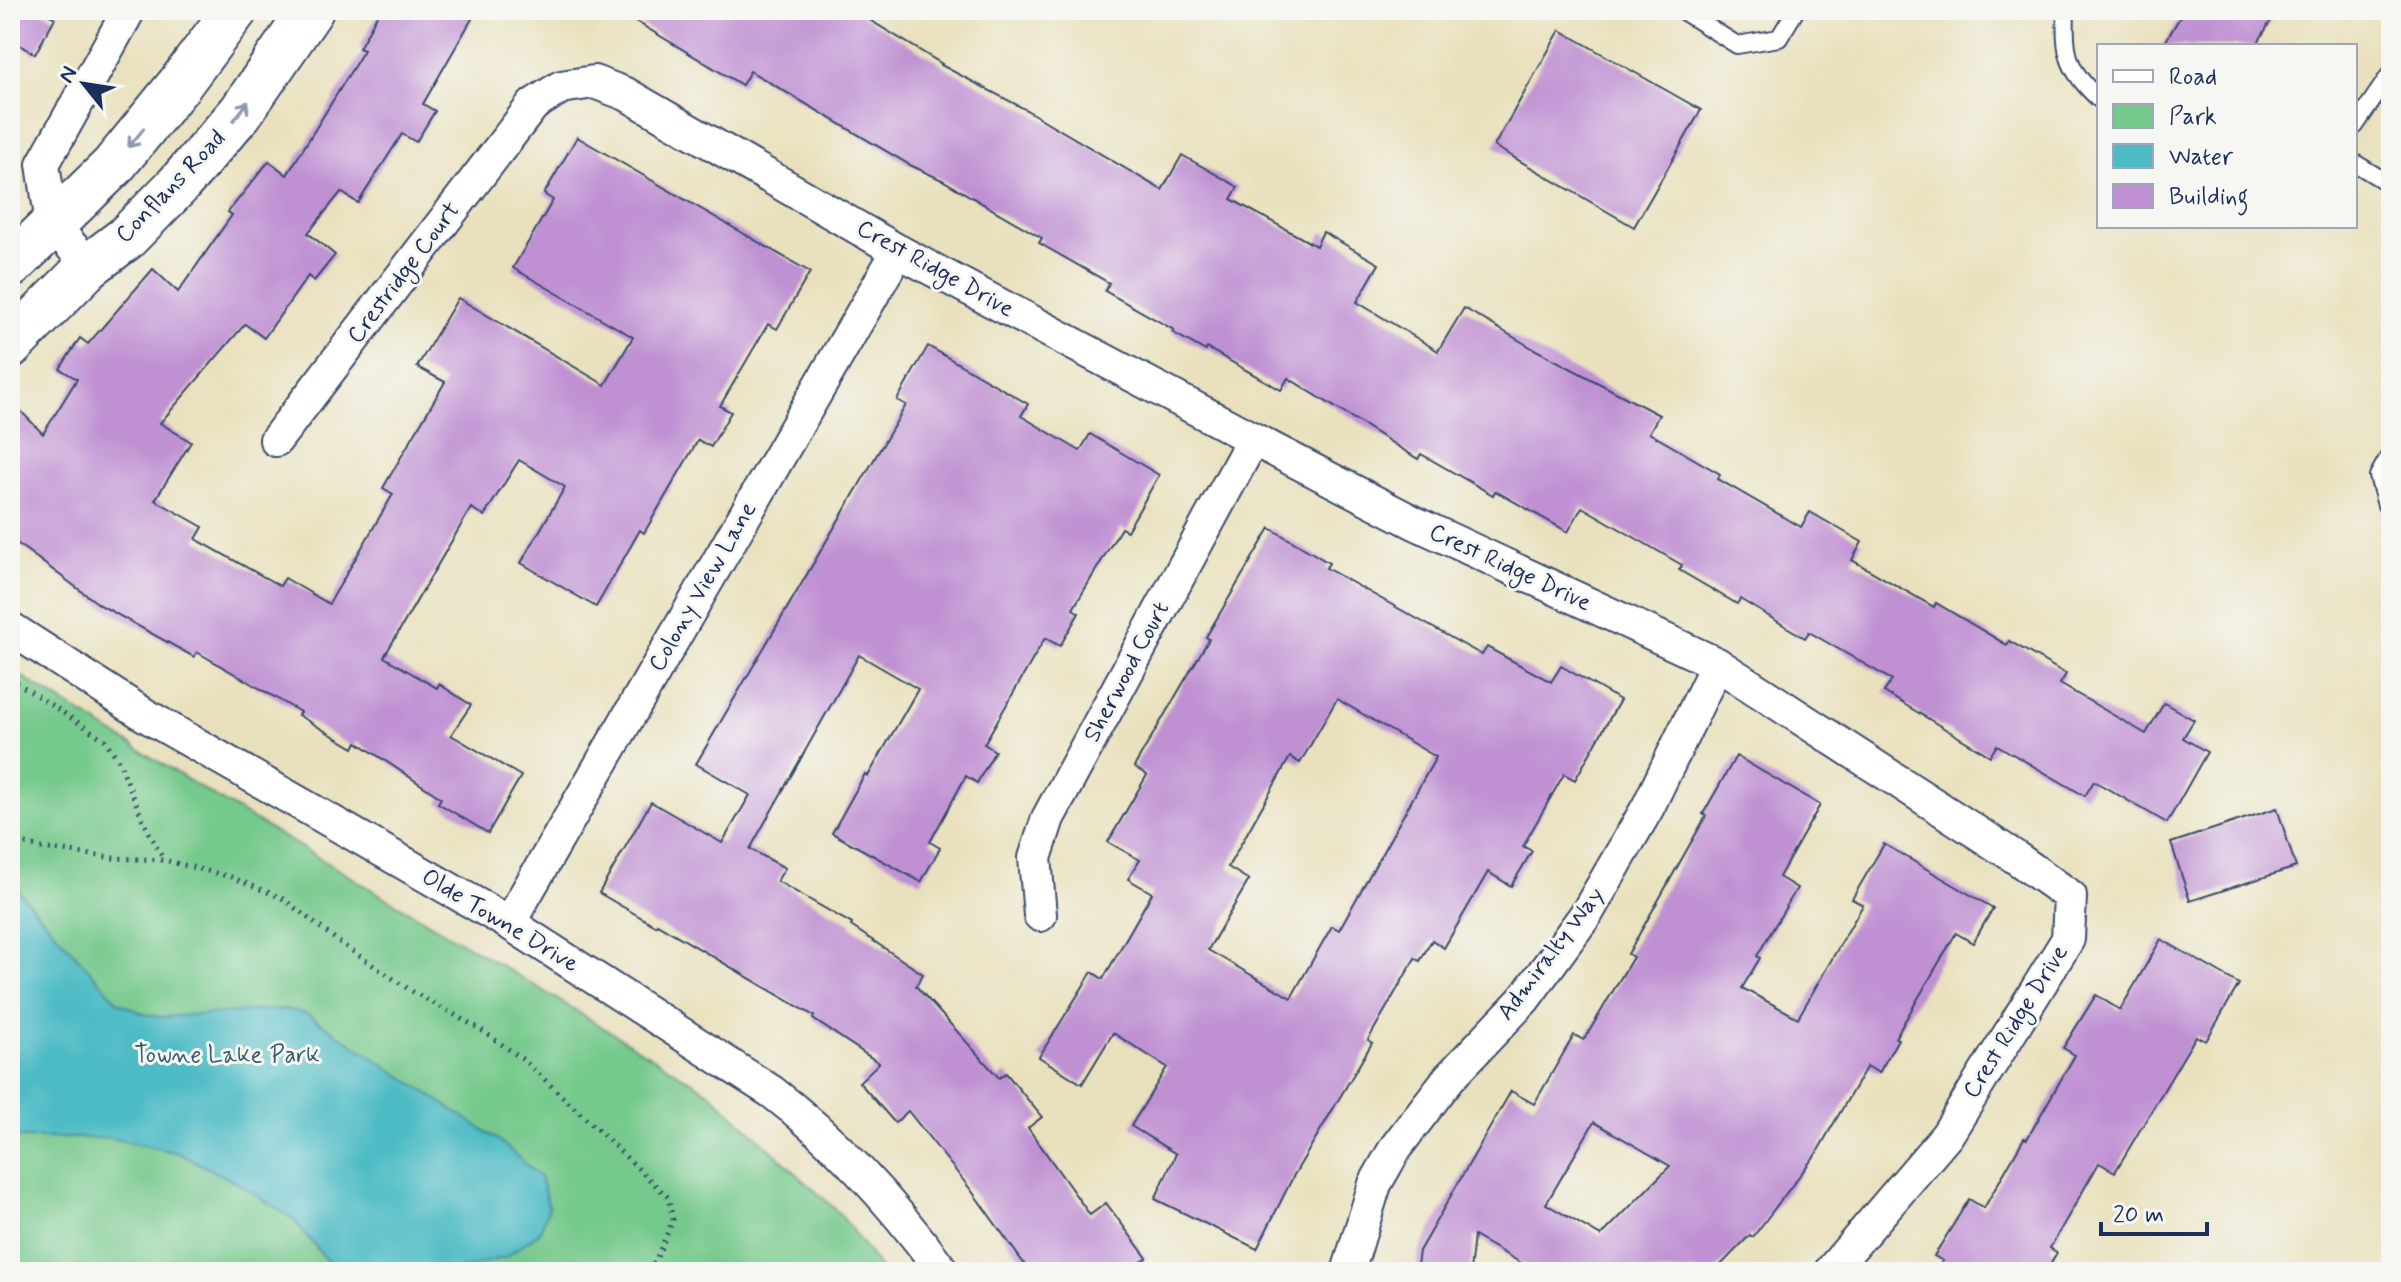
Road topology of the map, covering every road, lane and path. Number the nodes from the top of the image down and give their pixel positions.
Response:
1 (129, 10) edge
2 (235, 10) edge
3 (311, 10) edge
4 (1681, 10) edge
5 (1796, 10) edge
6 (2066, 10) edge
7 (2391, 73) edge
8 (2097, 97) edge
9 (533, 105) joint
10 (2357, 123) edge
11 (2357, 164) edge
12 (2391, 185) edge
13 (52, 224) junction
14 (898, 251) junction
15 (10, 266) edge
16 (89, 266) junction
17 (10, 346) edge
18 (1253, 439) junction
19 (276, 440) dead end
20 (2391, 453) edge
21 (2391, 508) edge
22 (10, 628) edge
23 (1717, 664) junction
24 (10, 678) edge
25 (10, 840) edge
26 (164, 860) junction
27 (1040, 915) dead end
28 (509, 923) junction
29 (647, 1272) edge
30 (943, 1272) edge
31 (1348, 1272) edge
32 (1830, 1272) edge

1 - 13 street
2 -> 13 main road
16 -> 3 main road, Conflans Road
4 - 5 lane
6 - 8 lane
7 - 10 lane
9 - 14 street, Crest Ridge Drive
9 - 19 street, Crestridge Court
11 - 12 lane
13 - 15 main road
13 - 16 street
14 - 18 street, Crest Ridge Drive
14 - 28 street, Colony View Lane
16 - 17 main road, Conflans Road
18 - 23 street, Crest Ridge Drive
18 - 27 street, Sherwood Court
20 - 21 lane
22 - 28 street, Olde Towne Drive
23 - 31 street, Admiralty Way
23 - 32 street, Crest Ridge Drive
24 - 26 path
25 - 26 path
26 - 29 path
28 - 30 street, Olde Towne Drive

